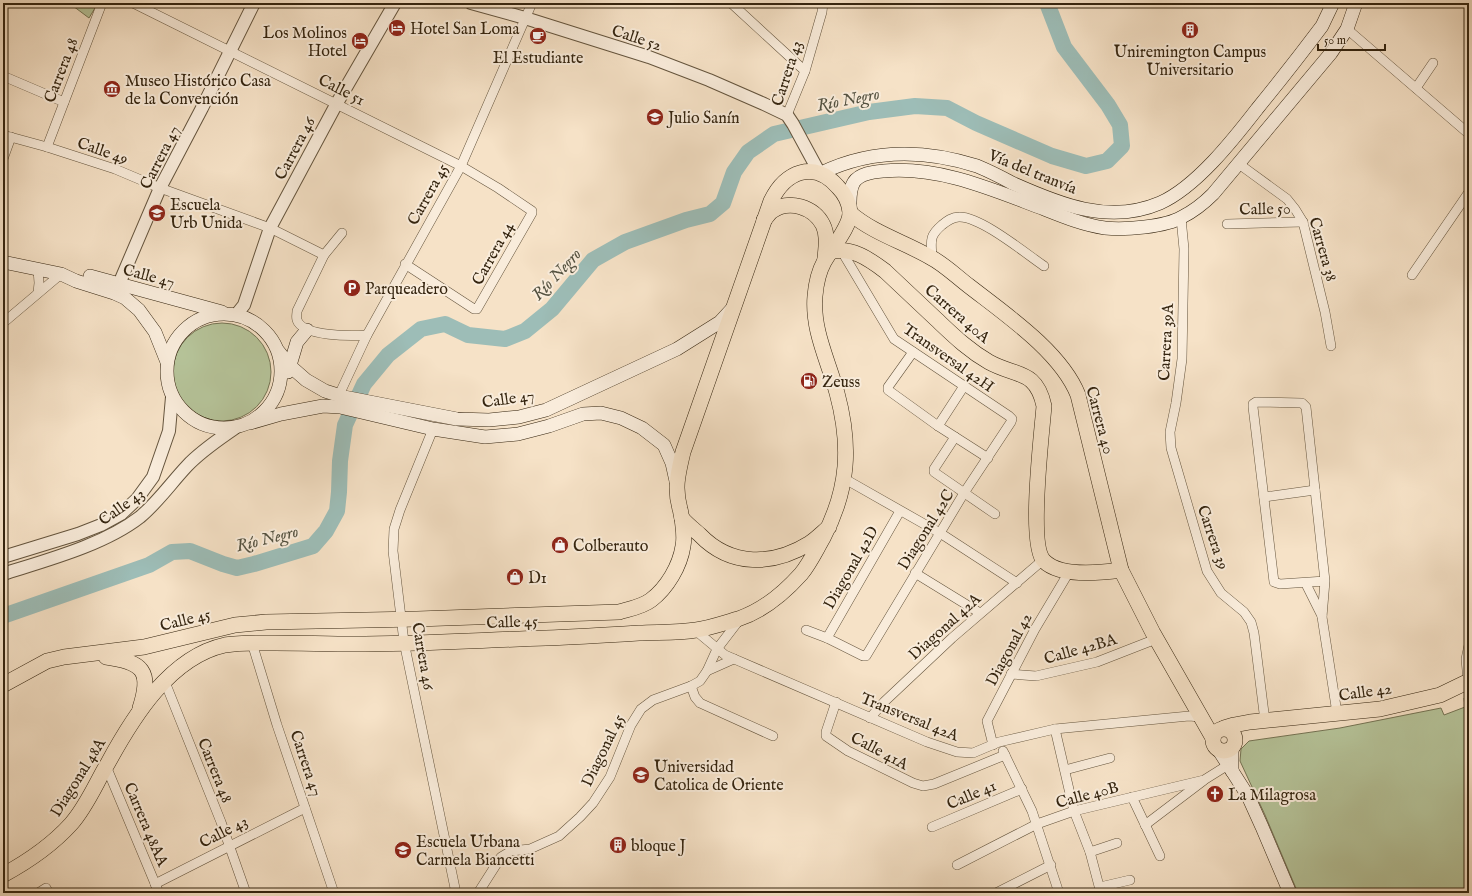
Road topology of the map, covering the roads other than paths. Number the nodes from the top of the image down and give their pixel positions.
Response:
1 (102, 3) edge
2 (133, 3) edge
3 (254, 3) edge
4 (395, 3) edge
5 (471, 3) edge
6 (532, 3) edge
7 (731, 3) edge
8 (823, 3) edge
9 (1333, 3) edge
10 (1356, 3) edge
11 (525, 18) junction
12 (1347, 29) junction
13 (230, 51) junction
14 (1434, 63) dead end
15 (804, 71) junction
16 (3, 76) edge
17 (1416, 88) junction
18 (64, 102) junction
19 (337, 103) junction
20 (787, 115) junction
21 (1469, 134) edge
22 (7, 136) edge
23 (47, 146) junction
24 (807, 150) junction
25 (3, 159) edge
26 (1239, 164) junction
27 (460, 166) junction
28 (804, 171) junction
29 (820, 173) junction
30 (160, 188) junction
31 (1469, 192) edge
32 (532, 211) joint
33 (850, 213) junction
34 (1181, 218) junction
35 (764, 220) junction
36 (1303, 222) junction
37 (1227, 224) dead end
38 (270, 228) junction
39 (342, 233) dead end
40 (832, 254) junction
41 (324, 255) junction
42 (932, 257) junction
43 (3, 262) edge
44 (405, 264) junction
45 (1044, 266) dead end
46 (38, 269) junction
47 (61, 274) junction
48 (1412, 275) dead end
49 (119, 284) junction
50 (38, 293) junction
51 (125, 298) junction
52 (733, 308) junction
53 (231, 314) junction
54 (3, 323) edge
55 (307, 330) junction
56 (367, 336) junction
57 (1331, 346) dead end
58 (279, 352) junction
59 (913, 352) junction
60 (167, 362) junction
61 (290, 366) junction
62 (964, 386) junction
63 (172, 397) junction
64 (341, 400) junction
65 (274, 401) junction
66 (1012, 419) joint
67 (250, 423) junction
68 (938, 426) junction
69 (235, 428) junction
70 (434, 429) junction
71 (955, 437) junction
72 (988, 458) junction
73 (1176, 467) joint
74 (845, 479) junction
75 (676, 483) junction
76 (1315, 490) junction
77 (964, 493) junction
78 (1264, 497) junction
79 (900, 511) junction
80 (995, 514) dead end
81 (682, 518) junction
82 (829, 528) junction
83 (940, 533) junction
84 (3, 557) edge
85 (1043, 560) junction
86 (1121, 570) junction
87 (915, 572) junction
88 (1068, 572) junction
89 (3, 574) edge
90 (1325, 581) junction
91 (1017, 583) junction
92 (1306, 584) junction
93 (980, 613) junction
94 (1322, 617) junction
95 (740, 618) junction
96 (401, 619) junction
97 (695, 630) junction
98 (806, 630) dead end
99 (827, 638) junction
100 (1156, 638) junction
101 (252, 642) junction
102 (404, 642) junction
103 (1469, 645) edge
104 (717, 649) junction
105 (88, 655) junction
106 (734, 659) junction
107 (707, 671) junction
108 (1011, 674) junction
109 (1468, 681) edge
110 (165, 682) junction
111 (3, 685) edge
112 (691, 686) junction
113 (836, 702) junction
114 (139, 711) junction
115 (1336, 714) junction
116 (870, 718) junction
117 (1202, 720) junction
118 (1264, 721) junction
119 (1055, 729) junction
120 (773, 736) dead end
121 (1224, 739) junction
122 (996, 744) junction
123 (1005, 755) junction
124 (1110, 758) dead end
125 (106, 766) junction
126 (1230, 768) junction
127 (1065, 770) junction
128 (1204, 780) junction
129 (1022, 789) junction
130 (1132, 797) junction
131 (305, 808) junction
132 (1074, 811) junction
133 (1037, 824) junction
134 (1145, 825) junction
135 (932, 827) dead end
136 (1117, 843) dead end
137 (229, 846) junction
138 (1090, 852) junction
139 (1160, 856) dead end
140 (957, 865) dead end
141 (1050, 865) junction
142 (3, 876) edge
143 (1130, 880) dead end
144 (155, 884) junction
145 (159, 893) edge
146 (246, 893) edge
147 (334, 893) edge
148 (456, 893) edge
149 (478, 893) edge
150 (996, 893) edge
151 (1059, 893) edge
152 (1290, 893) edge

1 - 18 street, Carrera 48
2 - 13 street, Calle 51
3 - 13 street, Carrera 47
4 - 19 street, Carrera 46
5 - 11 street, Calle 52
6 - 11 street, Carrera 45
7 - 15 street
8 - 15 street, Carrera 43
9 - 29 main road, Vía del tranvía
10 - 12 main road, Vía del tranvía
11 - 20 street, Calle 52
11 - 27 street, Carrera 45
12 - 17 street
12 - 26 main road, Vía del tranvía
13 - 19 street, Calle 51
13 - 30 street, Carrera 47
14 - 17 street
15 - 20 street, Carrera 43
16 - 18 street
17 - 21 street
18 - 23 street, Carrera 48
19 - 27 street, Calle 51
19 - 38 street, Carrera 46
20 - 24 street, Carrera 43
22 - 23 street, Calle 49
22 - 25 street
23 - 30 street, Calle 49
24 - 28 street
24 - 29 street, Carrera 43
26 - 34 main road, Vía del tranvía
26 - 36 street, Carrera 38
27 - 32 street, Calle 51
27 - 44 street, Carrera 45
28 - 29 main road
28 - 35 main road, Calle 45
29 - 33 main road
30 - 38 street, Calle 49
30 - 49 street, Carrera 47
31 - 48 street
32 - 44 street, Carrera 44
33 - 34 main road, Vía del tranvía
33 - 40 main road
33 - 42 main road, Carrera 40
34 - 73 street, Carrera 39A
35 - 40 main road
35 - 52 main road, Calle 45
36 - 37 street, Calle 50
36 - 57 street, Carrera 38
38 - 41 street, Calle 49
38 - 53 street, Carrera 46
39 - 41 street
40 - 59 street, Transversal 42H
40 - 74 main road, Calle 45
40 - 85 main road, Carrera 40A
41 - 55 street
42 - 45 street
42 - 86 main road, Carrera 40
43 - 46 main road, Calle 47
44 - 56 street, Carrera 45
46 - 47 main road, Calle 47
46 - 50 street
47 - 49 main road, Calle 47
47 - 50 street
47 - 51 main road, Calle 47
49 - 51 main road
49 - 53 main road, Calle 47
50 - 54 street
51 - 60 main road, Calle 47
52 - 64 main road, Calle 47
52 - 75 main road, Calle 45
53 - 58 main road
53 - 60 main road
55 - 56 street
55 - 61 main road
56 - 64 street, Carrera 45
58 - 61 main road, Calle 47
58 - 65 main road
59 - 62 street, Transversal 42H
59 - 68 street
60 - 63 main road
61 - 64 main road, Calle 47
61 - 65 main road
62 - 66 street, Transversal 42H
62 - 68 street
63 - 69 main road
63 - 84 street, Calle 43
64 - 67 main road, Calle 47
64 - 70 main road, Calle 47
65 - 67 main road
66 - 72 street, Diagonal 42C
67 - 69 main road
68 - 71 street
69 - 89 street, Calle 43
70 - 75 main road, Calle 47
70 - 96 street, Carrera 46
71 - 72 street
71 - 77 street
72 - 77 street, Diagonal 42C
73 - 118 street, Carrera 39
74 - 79 street
74 - 82 main road, Calle 45
75 - 81 main road, Calle 45
76 - 78 street
76 - 78 street
76 - 90 street
77 - 80 street
77 - 83 street, Diagonal 42C
78 - 92 street
79 - 83 street
79 - 99 street, Diagonal 42D
81 - 82 main road
81 - 96 main road, Calle 45
82 - 95 main road, Calle 45
83 - 87 street, Diagonal 42C
83 - 91 street
85 - 88 main road
85 - 91 street, Diagonal 42A
86 - 88 main road
86 - 100 main road, Carrera 40
87 - 93 street
87 - 99 street, Diagonal 42C
88 - 108 street, Diagonal 42
90 - 92 street
90 - 94 street
91 - 93 street, Diagonal 42A
92 - 94 street
93 - 116 street, Diagonal 42A
94 - 115 street
95 - 97 main road, Calle 45
95 - 104 street, Diagonal 45
96 - 102 street, Carrera 46
96 - 105 main road, Calle 45
97 - 102 main road, Calle 45
97 - 104 street, Transversal 42A
98 - 99 street
100 - 108 street, Calle 42BA
100 - 117 main road, Carrera 40
101 - 102 main road, Calle 45
101 - 110 main road, Calle 45
101 - 131 street, Carrera 47
102 - 148 street, Carrera 46
103 - 109 street
104 - 106 street, Transversal 42A
104 - 107 street, Diagonal 45
105 - 111 main road
105 - 114 main road
106 - 107 street, Diagonal 45
106 - 113 street, Transversal 42A
107 - 112 street, Diagonal 45
108 - 122 street, Diagonal 42
109 - 115 main road, Calle 42
110 - 114 main road, Diagonal 48A
110 - 137 street, Carrera 48
112 - 120 street
112 - 149 street, Diagonal 45
113 - 116 street, Transversal 42A
113 - 123 street, Calle 41A
114 - 125 main road, Diagonal 48A
115 - 118 main road, Calle 42
116 - 122 street, Transversal 42A
117 - 119 street, Transversal 42A
117 - 121 main road
118 - 121 main road
119 - 122 street, Transversal 42A
119 - 127 street
121 - 126 main road
122 - 123 street, Diagonal 42
123 - 129 street, Diagonal 42
124 - 127 street
125 - 142 main road, Diagonal 48A
125 - 144 street, Carrera 48AA
126 - 128 street, Calle 40B
126 - 152 main road
127 - 132 street
128 - 130 street, Calle 40B
128 - 134 street
129 - 133 street, Diagonal 42
129 - 135 street, Calle 41
130 - 132 street, Calle 40B
130 - 134 street
131 - 137 street, Calle 43
131 - 147 street, Carrera 47
132 - 133 street, Calle 40B
132 - 138 street
133 - 140 street, Calle 40B
133 - 141 street, Diagonal 42
134 - 139 street
136 - 138 street
137 - 144 street, Calle 43
137 - 146 street, Carrera 48
138 - 143 street
141 - 150 street
141 - 151 street, Diagonal 42
144 - 145 street, Carrera 48AA

